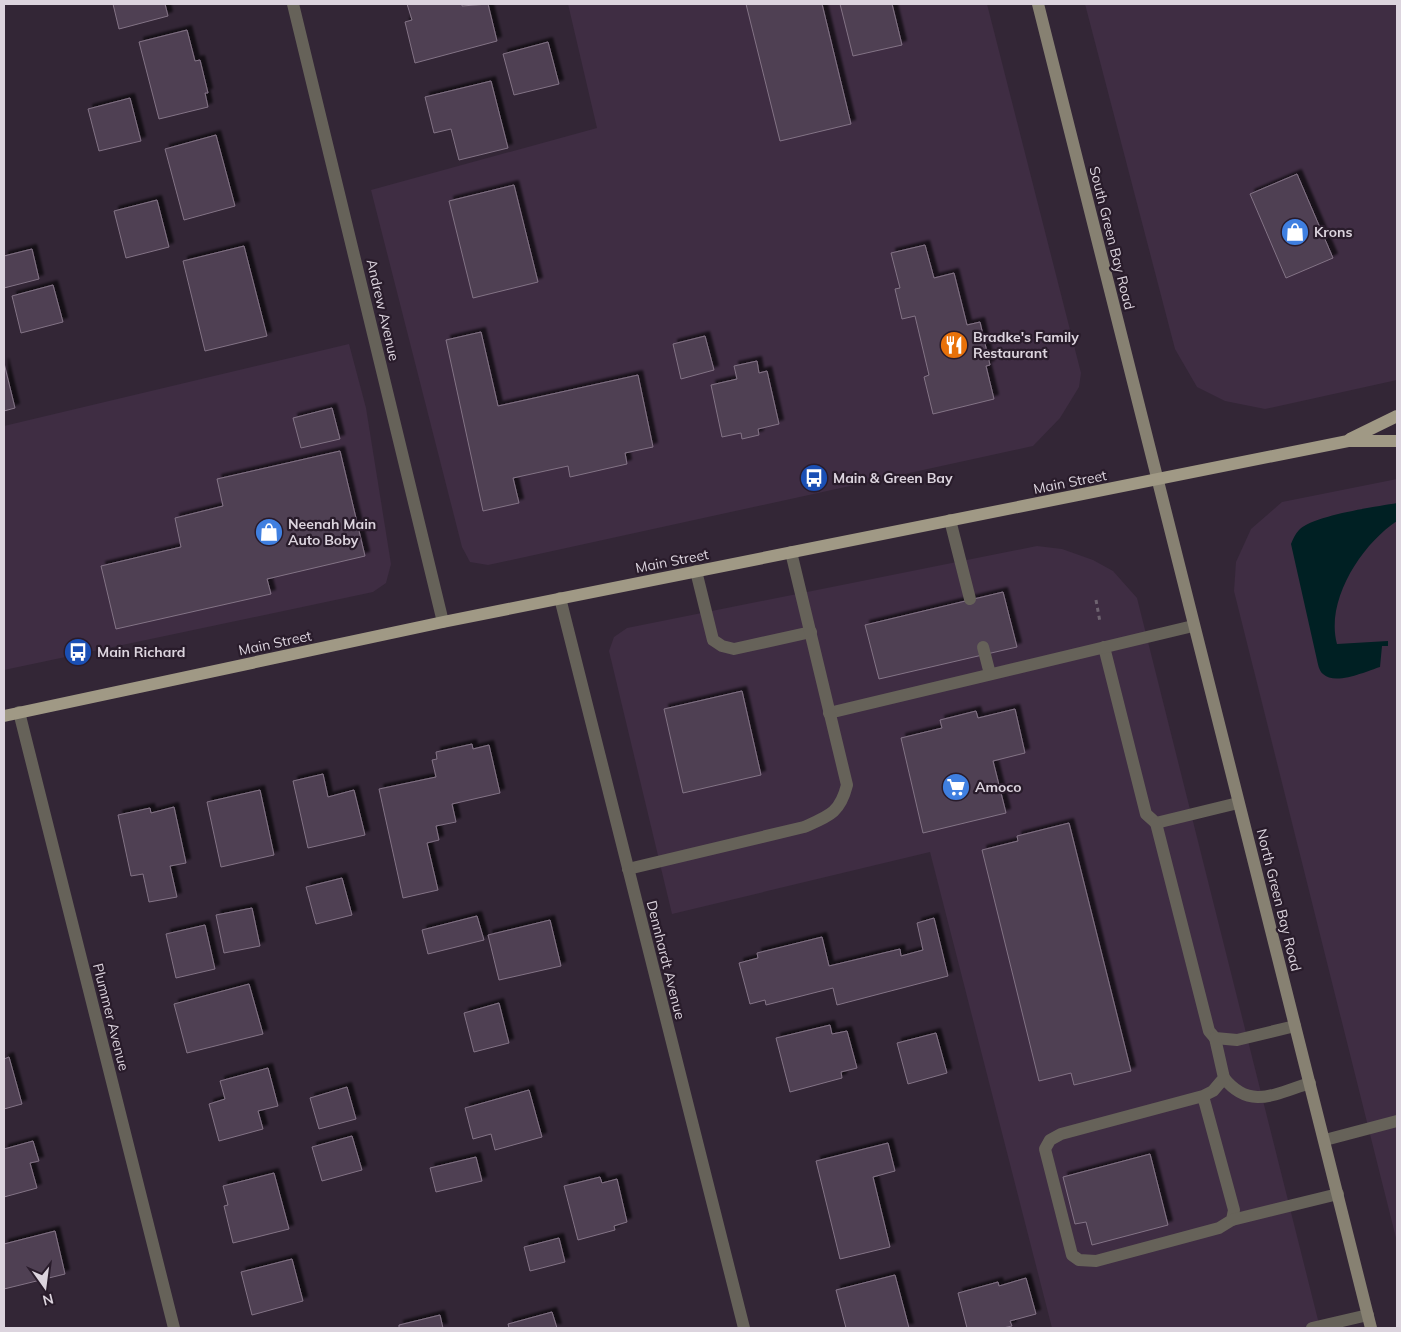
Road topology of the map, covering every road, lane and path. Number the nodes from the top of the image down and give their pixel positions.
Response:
1 (293, 4) edge
2 (1038, 4) edge
3 (1397, 416) edge
4 (1348, 440) junction
5 (1397, 441) edge
6 (1156, 480) junction
7 (950, 520) junction
8 (792, 552) junction
9 (696, 571) junction
10 (560, 598) junction
11 (970, 599) dead end
12 (443, 622) junction
13 (1193, 626) junction
14 (810, 632) junction
15 (983, 647) dead end
16 (1104, 647) junction
17 (990, 674) junction
18 (19, 712) junction
19 (829, 713) junction
20 (4, 716) edge
21 (1238, 803) junction
22 (1156, 823) junction
23 (628, 869) junction
24 (1295, 1026) junction
25 (1215, 1038) junction
26 (1224, 1078) junction
27 (1310, 1083) junction
28 (1203, 1096) junction
29 (1397, 1122) edge
30 (1324, 1140) junction
31 (1338, 1194) junction
32 (1232, 1220) junction
33 (1368, 1315) junction
34 (174, 1328) edge
35 (744, 1328) edge
36 (1312, 1328) edge
37 (1371, 1328) edge

1 - 12 street, Andrew Avenue
2 - 6 main road, South Green Bay Road
3 - 4 main road, Main Street
4 - 5 main road, Main Street
4 - 6 main road, Main Street
6 - 7 main road, Main Street
6 - 13 main road, North Green Bay Road
7 - 8 main road, Main Street
7 - 11 street
8 - 9 main road, Main Street
8 - 14 street
9 - 10 main road, Main Street
9 - 14 street
10 - 12 main road, Main Street
10 - 23 street, Dennhardt Avenue
12 - 18 main road, Main Street
13 - 16 street
13 - 21 main road, North Green Bay Road
14 - 19 street
15 - 17 street
16 - 17 street
16 - 22 street
17 - 19 street
18 - 20 main road, Main Street
18 - 34 street, Plummer Avenue
19 - 23 street
21 - 22 street
21 - 24 main road, North Green Bay Road
22 - 25 street
23 - 35 street, Dennhardt Avenue
24 - 25 street
24 - 27 main road, North Green Bay Road
25 - 26 street
26 - 27 street
26 - 28 street
27 - 30 main road, North Green Bay Road
28 - 32 street
28 - 32 street
29 - 30 street
30 - 31 main road, North Green Bay Road
31 - 32 street
31 - 33 main road, North Green Bay Road
33 - 36 street
33 - 37 main road, North Green Bay Road

